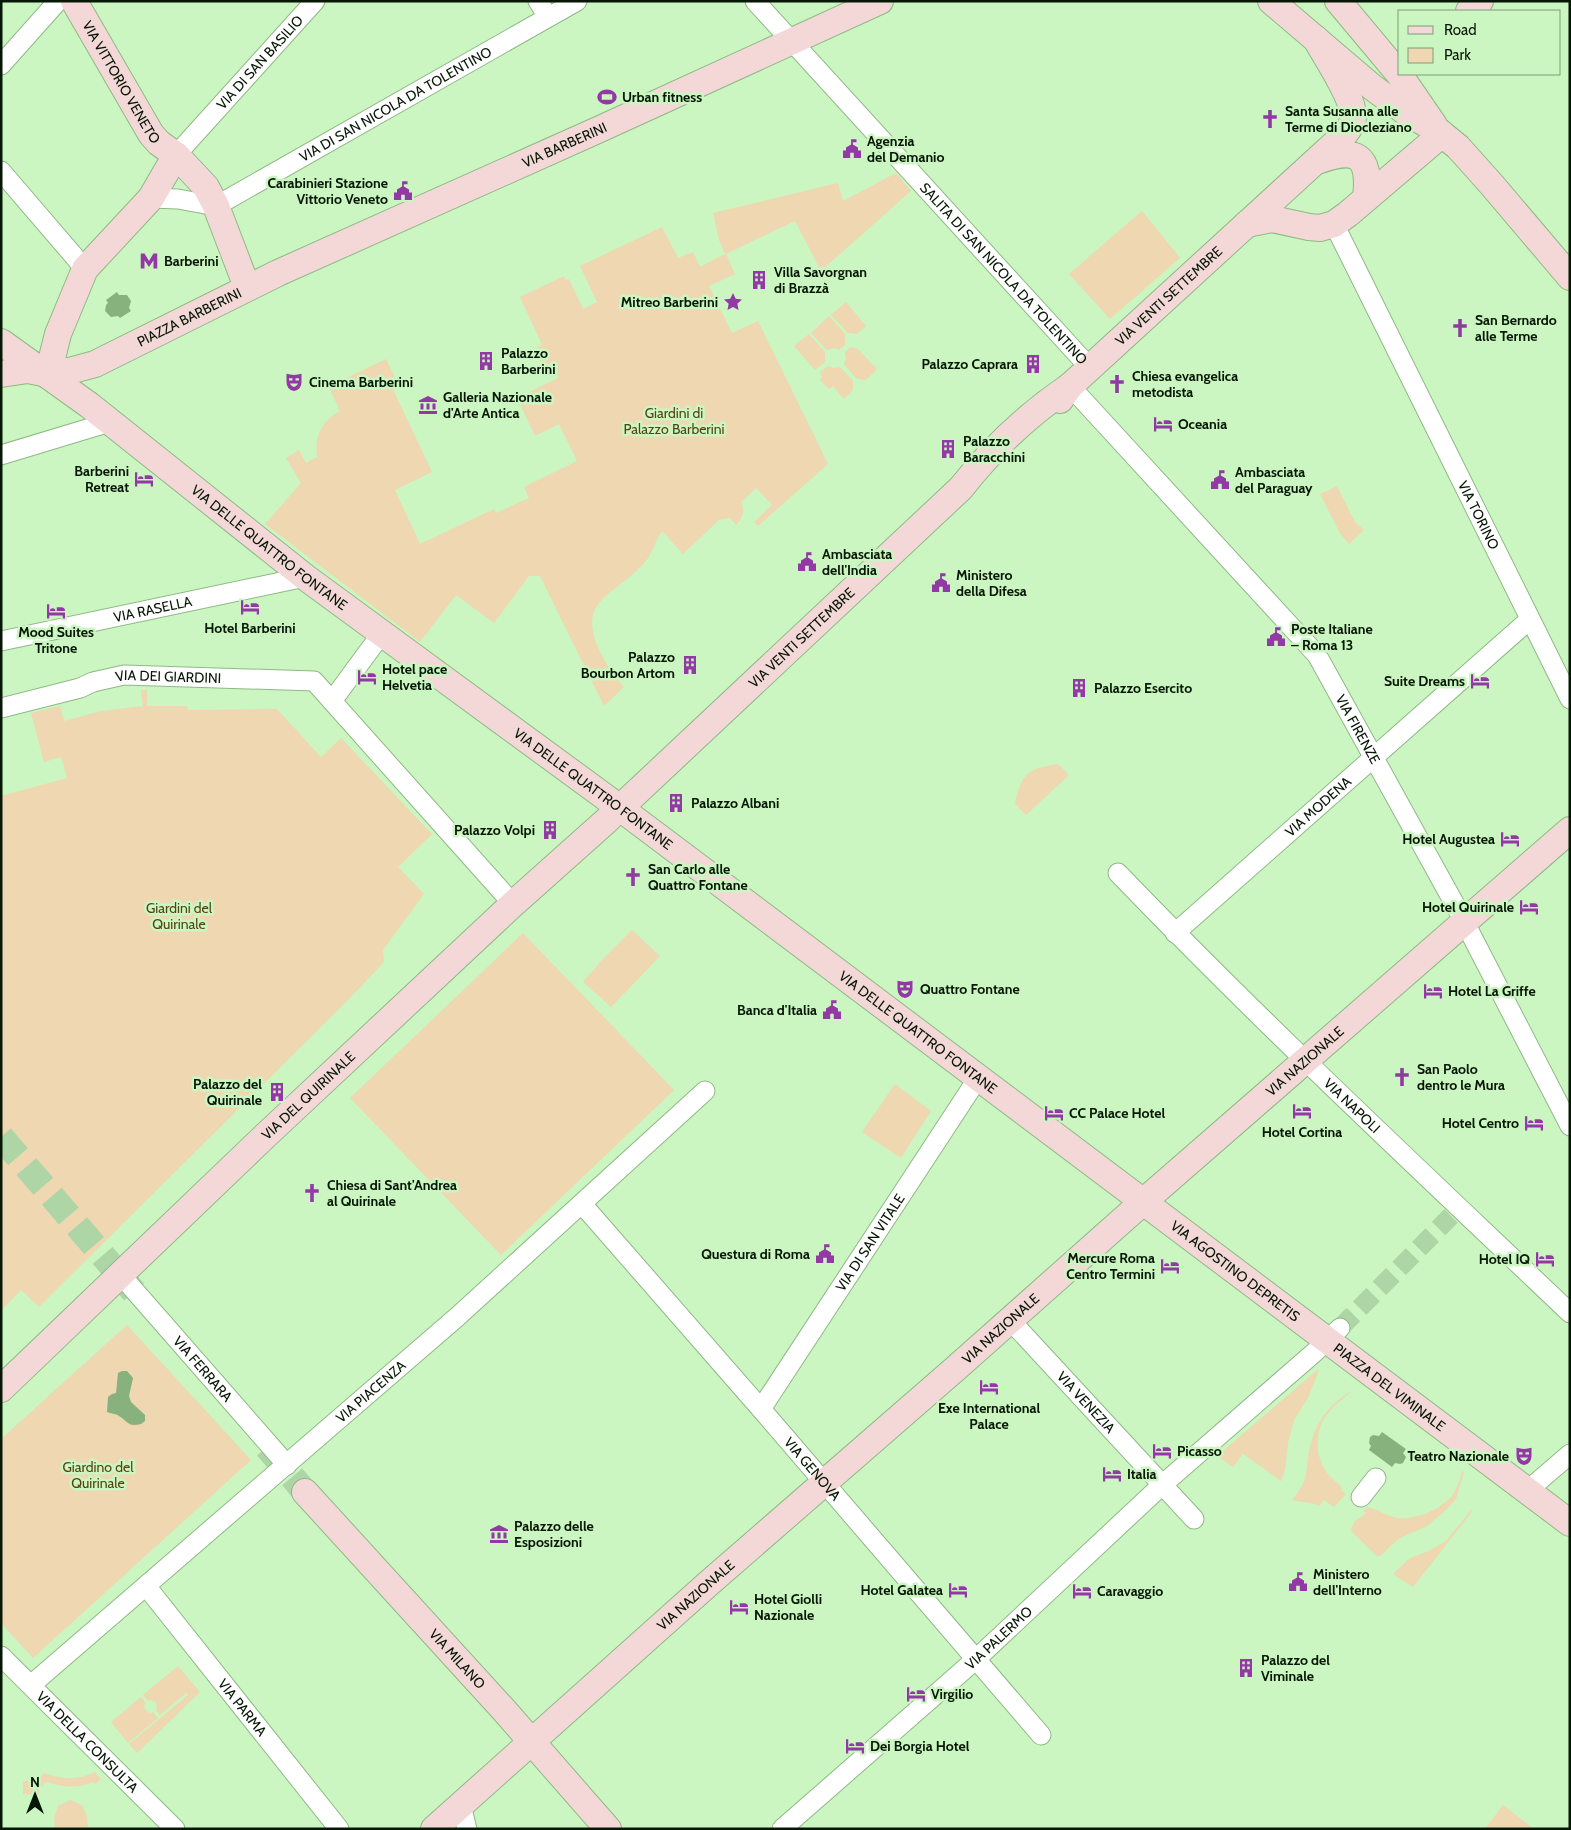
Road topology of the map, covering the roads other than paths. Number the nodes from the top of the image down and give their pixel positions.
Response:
1 (58, 1) edge
2 (74, 1) edge
3 (315, 1) edge
4 (538, 1) edge
5 (577, 1) edge
6 (755, 1) edge
7 (880, 1) edge
8 (1271, 1) edge
9 (1338, 1) edge
10 (1480, 1) edge
11 (1470, 10) edge
12 (548, 17) junction
13 (1316, 39) junction
14 (792, 42) junction
15 (1, 65) edge
16 (1398, 72) edge
17 (1400, 75) edge
18 (1439, 132) junction
19 (176, 155) junction
20 (1311, 165) junction
21 (1, 171) edge
22 (150, 198) junction
23 (1366, 198) junction
24 (216, 206) junction
25 (1247, 224) junction
26 (1334, 224) junction
27 (1299, 225) junction
28 (85, 269) junction
29 (1570, 277) edge
30 (248, 287) junction
31 (6, 345) edge
32 (1090, 368) junction
33 (1, 374) edge
34 (48, 374) junction
35 (1070, 386) junction
36 (110, 422) junction
37 (1, 455) edge
38 (304, 577) junction
39 (1529, 620) junction
40 (382, 633) junction
41 (1, 641) edge
42 (1570, 699) edge
43 (332, 701) junction
44 (1, 708) edge
45 (1373, 758) junction
46 (620, 808) junction
47 (1570, 830) edge
48 (1118, 873) dead end
49 (513, 904) junction
50 (1464, 921) junction
51 (1175, 932) junction
52 (1305, 1060) junction
53 (978, 1078) junction
54 (705, 1090) dead end
55 (1570, 1126) edge
56 (1143, 1202) junction
57 (582, 1204) junction
58 (120, 1274) junction
59 (1570, 1313) edge
60 (1010, 1320) junction
61 (1334, 1334) junction
62 (1, 1389) edge
63 (761, 1409) junction
64 (1210, 1442) joint
65 (1570, 1454) edge
66 (287, 1465) junction
67 (1376, 1478) dead end
68 (825, 1483) junction
69 (1162, 1485) junction
70 (1527, 1491) junction
71 (305, 1492) tunnel mouth
72 (1360, 1498) dead end
73 (1194, 1519) dead end
74 (1570, 1523) edge
75 (146, 1586) junction
76 (1, 1656) edge
77 (975, 1660) junction
78 (31, 1686) junction
79 (1041, 1735) dead end
80 (532, 1741) junction
81 (464, 1817) edge
82 (175, 1829) edge
83 (339, 1829) edge
84 (434, 1829) edge
85 (608, 1829) edge
86 (782, 1829) edge

1 - 15 street
2 - 19 street, VIA VITTORIO VENETO
3 - 19 street, VIA DI SAN BASILIO
4 - 12 street
5 - 12 street, VIA DI SAN NICOLA DA TOLENTINO
6 - 14 street, SALITA DI SAN NICOLA DA TOLENTINO
7 - 14 street, VIA BARBERINI
8 - 13 street
9 - 16 street
10 - 11 street
12 - 24 street, VIA DI SAN NICOLA DA TOLENTINO
13 - 18 street
13 - 20 street, VIA VENTI SETTEMBRE
14 - 30 street, VIA BARBERINI
14 - 32 street, SALITA DI SAN NICOLA DA TOLENTINO
17 - 18 street
18 - 23 street
18 - 29 street
19 - 22 street
19 - 24 street, PIAZZA BARBERINI
20 - 23 street
20 - 25 street, VIA VENTI SETTEMBRE
20 - 27 street
21 - 28 street
22 - 24 street
22 - 28 street
23 - 26 street
24 - 30 street, PIAZZA BARBERINI
25 - 27 street
25 - 32 street, VIA VENTI SETTEMBRE
26 - 27 street
26 - 39 street, VIA TORINO
28 - 34 street
30 - 34 street, PIAZZA BARBERINI
31 - 34 street
32 - 35 street
33 - 34 street
34 - 36 street, VIA DELLE QUATTRO FONTANE
35 - 45 street, VIA FIRENZE
35 - 46 street, VIA VENTI SETTEMBRE
36 - 37 street
36 - 38 street, VIA DELLE QUATTRO FONTANE
38 - 40 street, VIA DELLE QUATTRO FONTANE
38 - 41 street, VIA RASELLA
39 - 42 street, VIA TORINO
39 - 45 street, VIA MODENA
40 - 43 street
40 - 46 street, VIA DELLE QUATTRO FONTANE
43 - 44 street, VIA DEI GIARDINI
43 - 49 street, VIA DEI GIARDINI
45 - 50 street, VIA FIRENZE
45 - 51 street, VIA MODENA
46 - 49 street, VIA DEL QUIRINALE
46 - 53 street, VIA DELLE QUATTRO FONTANE
47 - 50 street, VIA NAZIONALE
48 - 51 street, VIA NAPOLI
49 - 58 street, VIA DEL QUIRINALE
50 - 52 street, VIA NAZIONALE
50 - 55 street, VIA FIRENZE
51 - 52 street, VIA NAPOLI
52 - 56 street, VIA NAZIONALE
52 - 59 street, VIA NAPOLI
53 - 56 street, VIA DELLE QUATTRO FONTANE
53 - 63 street, VIA DI SAN VITALE
54 - 57 street, VIA PIACENZA
56 - 60 street, VIA NAZIONALE
56 - 61 street, VIA AGOSTINO DEPRETIS
57 - 63 street, VIA GENOVA
57 - 66 street, VIA PIACENZA
58 - 62 street, VIA DEL QUIRINALE
58 - 66 street, VIA FERRARA
60 - 68 street, VIA NAZIONALE
60 - 69 street, VIA VENEZIA
61 - 64 street, PIAZZA DEL VIMINALE
61 - 70 street, PIAZZA DEL VIMINALE
63 - 68 street, VIA GENOVA
64 - 69 street, VIA PALERMO
65 - 70 street
66 - 75 street, VIA PIACENZA
67 - 72 street
68 - 77 street, VIA GENOVA
68 - 80 street, VIA NAZIONALE
69 - 73 street, VIA VENEZIA
69 - 77 street, VIA PALERMO
70 - 74 street
71 - 80 street, VIA MILANO
75 - 78 street, VIA PIACENZA
75 - 83 street, VIA PARMA
76 - 78 street, VIA DELLA CONSULTA
77 - 79 street, VIA GENOVA
77 - 86 street, VIA PALERMO
78 - 82 street, VIA DELLA CONSULTA
80 - 81 street, VIA NAZIONALE
80 - 85 street, VIA MILANO
81 - 84 street, VIA NAZIONALE

